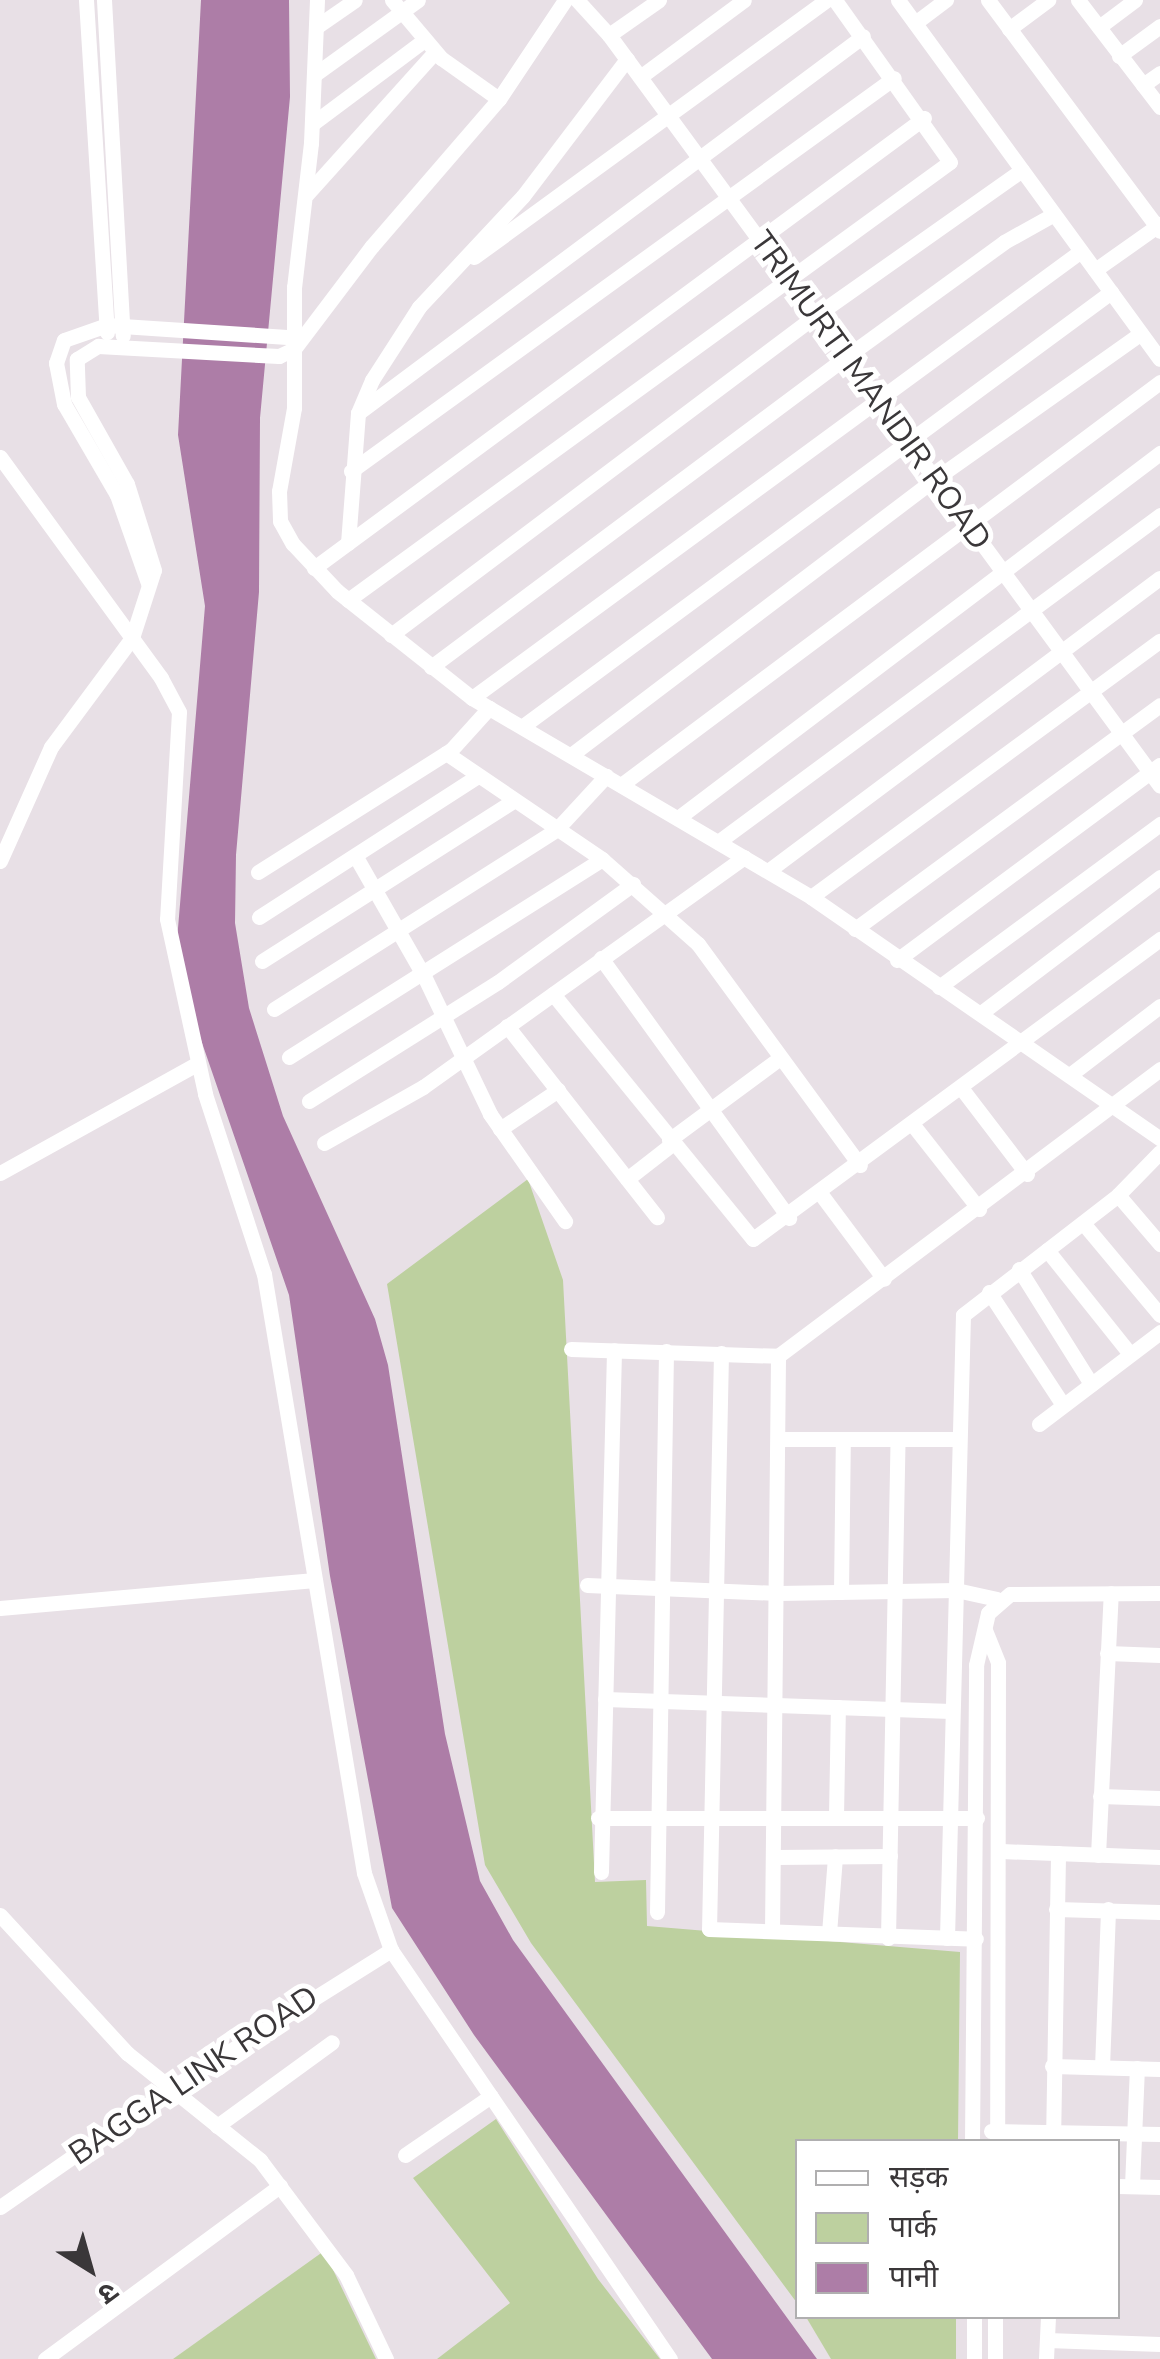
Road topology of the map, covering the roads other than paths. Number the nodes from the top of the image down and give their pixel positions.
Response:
1 (86, 0) edge
2 (104, 0) edge
3 (317, 0) edge
4 (355, 0) edge
5 (418, 0) edge
6 (565, 0) edge
7 (577, 0) edge
8 (659, 0) edge
9 (744, 0) edge
10 (826, 0) edge
11 (835, 0) edge
12 (898, 0) edge
13 (946, 0) edge
14 (988, 0) edge
15 (1048, 0) edge
16 (1078, 0) edge
17 (1134, 0) edge
18 (397, 6) edge
19 (915, 23) junction
20 (1160, 26) edge
21 (316, 27) junction
22 (1098, 27) junction
23 (1009, 29) junction
24 (610, 35) junction
25 (863, 36) junction
26 (429, 47) junction
27 (1119, 56) junction
28 (627, 59) junction
29 (1160, 72) edge
30 (314, 75) junction
31 (640, 77) junction
32 (894, 78) junction
33 (1143, 85) junction
34 (499, 99) junction
35 (1160, 107) edge
36 (669, 117) junction
37 (924, 118) junction
38 (312, 124) junction
39 (700, 158) junction
40 (1022, 170) junction
41 (306, 195) junction
42 (728, 197) junction
43 (1054, 214) junction
44 (1159, 227) edge
45 (760, 240) junction
46 (1081, 251) junction
47 (1095, 270) junction
48 (441, 281) junction
49 (790, 281) junction
50 (1111, 292) junction
51 (815, 316) junction
52 (115, 326) junction
53 (1141, 334) junction
54 (290, 344) junction
55 (115, 347) junction
56 (846, 357) junction
57 (1160, 360) edge
58 (1160, 382) edge
59 (877, 400) junction
60 (358, 413) junction
61 (906, 440) junction
62 (1160, 453) edge
63 (0, 457) edge
64 (352, 471) junction
65 (935, 479) junction
66 (1160, 515) edge
67 (968, 525) junction
68 (348, 543) junction
69 (314, 568) junction
70 (1001, 569) junction
71 (1160, 578) edge
72 (150, 592) junction
73 (348, 600) junction
74 (1030, 610) junction
75 (391, 635) junction
76 (132, 638) junction
77 (1160, 642) edge
78 (1061, 650) junction
79 (431, 667) junction
80 (1092, 692) junction
81 (472, 698) junction
82 (1160, 706) edge
83 (489, 708) junction
84 (523, 726) junction
85 (1122, 734) junction
86 (446, 753) junction
87 (571, 755) junction
88 (1157, 774) edge
89 (478, 776) junction
90 (606, 776) junction
91 (621, 786) junction
92 (513, 800) junction
93 (678, 818) junction
94 (1160, 824) edge
95 (556, 830) junction
96 (718, 842) junction
97 (356, 857) junction
98 (744, 857) junction
99 (602, 859) junction
100 (0, 861) edge
101 (258, 872) dead end
102 (768, 872) junction
103 (1160, 877) edge
104 (633, 884) junction
105 (375, 889) junction
106 (811, 897) junction
107 (660, 915) junction
108 (259, 917) dead end
109 (855, 929) junction
110 (400, 933) junction
111 (1160, 939) edge
112 (601, 958) junction
113 (897, 960) junction
114 (262, 961) dead end
115 (424, 976) junction
116 (939, 988) junction
117 (553, 994) junction
118 (1160, 1006) edge
119 (274, 1009) dead end
120 (982, 1014) junction
121 (445, 1018) junction
122 (508, 1026) junction
123 (1025, 1043) junction
124 (289, 1057) dead end
125 (780, 1058) junction
126 (466, 1059) junction
127 (197, 1064) junction
128 (1160, 1070) edge
129 (1070, 1074) junction
130 (962, 1089) junction
131 (558, 1090) junction
132 (309, 1101) dead end
133 (1111, 1106) junction
134 (712, 1108) junction
135 (913, 1125) junction
136 (500, 1130) junction
137 (1159, 1140) edge
138 (670, 1142) junction
139 (324, 1143) dead end
140 (860, 1164) junction
141 (1148, 1166) junction
142 (0, 1173) edge
143 (1027, 1174) junction
144 (627, 1180) junction
145 (1160, 1180) edge
146 (820, 1194) junction
147 (1118, 1195) junction
148 (979, 1210) junction
149 (657, 1217) dead end
150 (789, 1218) junction
151 (565, 1221) dead end
152 (1083, 1223) junction
153 (1160, 1244) edge
154 (1046, 1250) junction
155 (1019, 1269) junction
156 (884, 1279) junction
157 (989, 1292) junction
158 (1160, 1315) edge
159 (1160, 1332) edge
160 (571, 1349) dead end
161 (614, 1350) junction
162 (666, 1351) junction
163 (721, 1353) junction
164 (1130, 1354) junction
165 (778, 1356) junction
166 (1092, 1384) junction
167 (1063, 1406) junction
168 (1039, 1424) dead end
169 (780, 1439) junction
170 (842, 1439) junction
171 (898, 1439) junction
172 (958, 1440) junction
173 (315, 1580) junction
174 (587, 1584) dead end
175 (606, 1587) junction
176 (662, 1589) junction
177 (716, 1590) junction
178 (897, 1590) junction
179 (956, 1590) junction
180 (841, 1592) junction
181 (778, 1593) junction
182 (1110, 1593) junction
183 (1160, 1593) edge
184 (997, 1599) junction
185 (0, 1608) edge
186 (985, 1630) junction
187 (1107, 1653) junction
188 (1160, 1654) edge
189 (605, 1699) junction
190 (661, 1700) junction
191 (714, 1702) junction
192 (776, 1704) junction
193 (838, 1707) junction
194 (893, 1709) junction
195 (951, 1712) junction
196 (1100, 1796) junction
197 (1160, 1798) edge
198 (710, 1814) junction
199 (659, 1815) junction
200 (775, 1816) junction
201 (836, 1817) junction
202 (598, 1818) junction
203 (891, 1818) junction
204 (948, 1818) junction
205 (977, 1818) junction
206 (1001, 1851) junction
207 (1058, 1853) junction
208 (1098, 1855) junction
209 (774, 1856) junction
210 (836, 1856) junction
211 (890, 1856) junction
212 (1160, 1857) edge
213 (601, 1872) dead end
214 (1056, 1908) junction
215 (1108, 1909) junction
216 (657, 1912) dead end
217 (1160, 1912) edge
218 (0, 1915) edge
219 (772, 1930) junction
220 (829, 1933) junction
221 (888, 1938) junction
222 (947, 1938) junction
223 (976, 1939) junction
224 (391, 1950) junction
225 (332, 2042) dead end
226 (1052, 2066) junction
227 (1102, 2067) junction
228 (1137, 2068) junction
229 (1160, 2069) edge
230 (171, 2088) junction
231 (491, 2096) junction
232 (217, 2126) junction
233 (1133, 2133) junction
234 (1160, 2134) edge
235 (997, 2136) edge
236 (1052, 2136) edge
237 (972, 2137) edge
238 (406, 2154) dead end
239 (280, 2186) junction
240 (1125, 2186) edge
241 (1160, 2187) edge
242 (0, 2207) edge
243 (974, 2319) edge
244 (996, 2319) edge
245 (1048, 2319) edge
246 (1047, 2340) junction
247 (1160, 2344) edge
248 (1133, 2351) edge
249 (46, 2359) edge
250 (386, 2359) edge
251 (670, 2359) edge
252 (974, 2359) edge
253 (995, 2359) edge
254 (1046, 2359) edge

1 - 52 street
2 - 52 street
3 - 21 street
4 - 21 street
5 - 18 street
6 - 34 street
7 - 24 street, TRIMURTI MANDIR ROAD
8 - 24 street
9 - 31 street
10 - 36 street
11 - 25 street
12 - 19 street
13 - 19 street
14 - 23 street
15 - 23 street
16 - 22 street
17 - 22 street
18 - 26 street
18 - 30 street
19 - 40 street
20 - 27 street
21 - 30 street
22 - 27 street
23 - 44 street
24 - 28 street, TRIMURTI MANDIR ROAD
25 - 32 street
25 - 39 street
26 - 34 street
26 - 38 street
26 - 41 street
27 - 33 street
28 - 31 street, TRIMURTI MANDIR ROAD
28 - 48 street
29 - 33 street
30 - 38 street
31 - 36 street, TRIMURTI MANDIR ROAD
32 - 37 street
32 - 42 street
33 - 35 street
34 - 54 street
36 - 39 street, TRIMURTI MANDIR ROAD
36 - 48 street
37 - 45 street
37 - 49 street
38 - 41 street
39 - 42 street, TRIMURTI MANDIR ROAD
39 - 60 street
40 - 43 street
40 - 51 street
41 - 54 street
42 - 45 street, TRIMURTI MANDIR ROAD
42 - 64 street
43 - 46 street
43 - 56 street
44 - 47 street
45 - 49 street, TRIMURTI MANDIR ROAD
45 - 68 street
46 - 47 street
46 - 59 street
47 - 50 street
48 - 60 street
49 - 51 street, TRIMURTI MANDIR ROAD
49 - 73 street
50 - 53 street
50 - 61 street
51 - 56 street, TRIMURTI MANDIR ROAD
51 - 75 street
52 - 54 street
52 - 55 street
52 - 72 street
53 - 57 street
53 - 65 street
54 - 55 street
54 - 69 street
55 - 72 street
56 - 59 street, TRIMURTI MANDIR ROAD
56 - 79 street
58 - 67 street
59 - 61 street, TRIMURTI MANDIR ROAD
59 - 81 street
60 - 64 street
61 - 65 street, TRIMURTI MANDIR ROAD
61 - 84 street
62 - 70 street
63 - 76 street
64 - 68 street
65 - 67 street, TRIMURTI MANDIR ROAD
65 - 87 street
66 - 74 street
67 - 70 street, TRIMURTI MANDIR ROAD
67 - 91 street
68 - 69 street
69 - 73 street
70 - 74 street, TRIMURTI MANDIR ROAD
70 - 93 street
71 - 78 street
72 - 76 street
73 - 75 street
74 - 78 street, TRIMURTI MANDIR ROAD
74 - 96 street
75 - 79 street
76 - 100 street
76 - 127 street
77 - 80 street
78 - 80 street, TRIMURTI MANDIR ROAD
78 - 102 street
79 - 81 street
80 - 85 street, TRIMURTI MANDIR ROAD
80 - 106 street
81 - 83 street
82 - 85 street
83 - 84 street
83 - 86 street
84 - 87 street
85 - 88 street, TRIMURTI MANDIR ROAD
85 - 109 street
86 - 89 street
86 - 101 street
87 - 90 street
88 - 113 street
89 - 92 street
89 - 97 street
90 - 91 street
90 - 95 street
91 - 93 street
92 - 95 street
92 - 105 street
93 - 96 street
94 - 116 street
95 - 99 street
95 - 110 street
96 - 98 street
97 - 105 street
97 - 108 street
98 - 102 street
98 - 107 street
99 - 104 street
99 - 115 street
102 - 106 street
103 - 120 street
104 - 107 street
104 - 121 street
105 - 110 street
105 - 114 street
106 - 109 street
107 - 112 street
107 - 125 street
109 - 113 street
110 - 115 street
110 - 119 street
111 - 123 street
112 - 117 street
112 - 134 street
113 - 116 street
115 - 121 street
115 - 124 street
116 - 120 street
117 - 122 street
117 - 138 street
118 - 129 street
120 - 123 street
121 - 126 street
121 - 132 street
122 - 126 street
122 - 131 street
123 - 129 street
123 - 130 street
125 - 134 street
125 - 140 street
126 - 136 street
126 - 139 street
127 - 142 street
127 - 173 street
128 - 133 street
129 - 133 street
130 - 135 street
130 - 143 street
131 - 136 street
131 - 144 street
133 - 137 street
133 - 143 street
134 - 138 street
134 - 150 street
135 - 140 street
135 - 148 street
136 - 151 street
137 - 141 street
138 - 144 street
138 - 150 street
140 - 146 street
141 - 145 street
141 - 147 street
143 - 148 street
144 - 149 street
146 - 150 street
146 - 156 street
147 - 152 street
147 - 153 street
148 - 156 street
152 - 154 street
152 - 158 street
154 - 155 street
154 - 164 street
155 - 157 street
155 - 166 street
156 - 165 street
157 - 167 street
157 - 172 street
159 - 164 street
160 - 161 street
161 - 162 street
161 - 175 street
162 - 163 street
162 - 176 street
163 - 165 street
163 - 177 street
164 - 166 street
165 - 169 street
166 - 167 street
167 - 168 street
169 - 170 street
169 - 181 street
170 - 171 street
170 - 180 street
171 - 172 street
171 - 178 street
172 - 179 street
173 - 185 street
173 - 224 street
174 - 175 street
175 - 176 street
175 - 189 street
176 - 177 street
176 - 190 street
177 - 181 street
177 - 191 street
178 - 179 street
178 - 180 street
178 - 194 street
179 - 184 street
179 - 195 street
180 - 181 street
181 - 192 street
182 - 183 street
182 - 184 street
182 - 187 street
184 - 186 street
186 - 205 street
186 - 206 street
187 - 188 street
187 - 196 street
189 - 190 street
189 - 202 street
190 - 191 street
190 - 199 street
191 - 192 street
191 - 198 street
192 - 193 street
192 - 200 street
193 - 194 street
193 - 201 street
194 - 195 street
194 - 203 street
195 - 204 street
196 - 197 street
196 - 208 street
198 - 199 street
198 - 200 street
198 - 219 street
199 - 202 street
199 - 216 street
200 - 201 street
200 - 209 street
201 - 203 street
202 - 213 street
203 - 204 street
203 - 211 street
204 - 205 street
204 - 222 street
205 - 223 street
206 - 207 street
206 - 235 street
207 - 208 street
207 - 214 street
208 - 212 street
209 - 210 street
209 - 219 street
210 - 211 street
210 - 220 street
211 - 221 street
214 - 215 street
214 - 226 street
215 - 217 street
215 - 227 street
218 - 230 street
219 - 220 street
220 - 221 street
221 - 222 street
222 - 223 street
223 - 237 street
224 - 230 street, BAGGA LINK ROAD
224 - 231 street
225 - 232 street
226 - 227 street
226 - 236 street
227 - 228 street
228 - 229 street
228 - 233 street
230 - 232 street
230 - 242 street, BAGGA LINK ROAD
231 - 238 street
231 - 251 street
232 - 239 street
233 - 234 street
233 - 236 street
233 - 240 street
235 - 236 street
235 - 237 street
239 - 249 street
239 - 250 street
240 - 241 street
243 - 252 street
244 - 253 street
245 - 246 street
246 - 248 street
246 - 254 street
247 - 248 street

